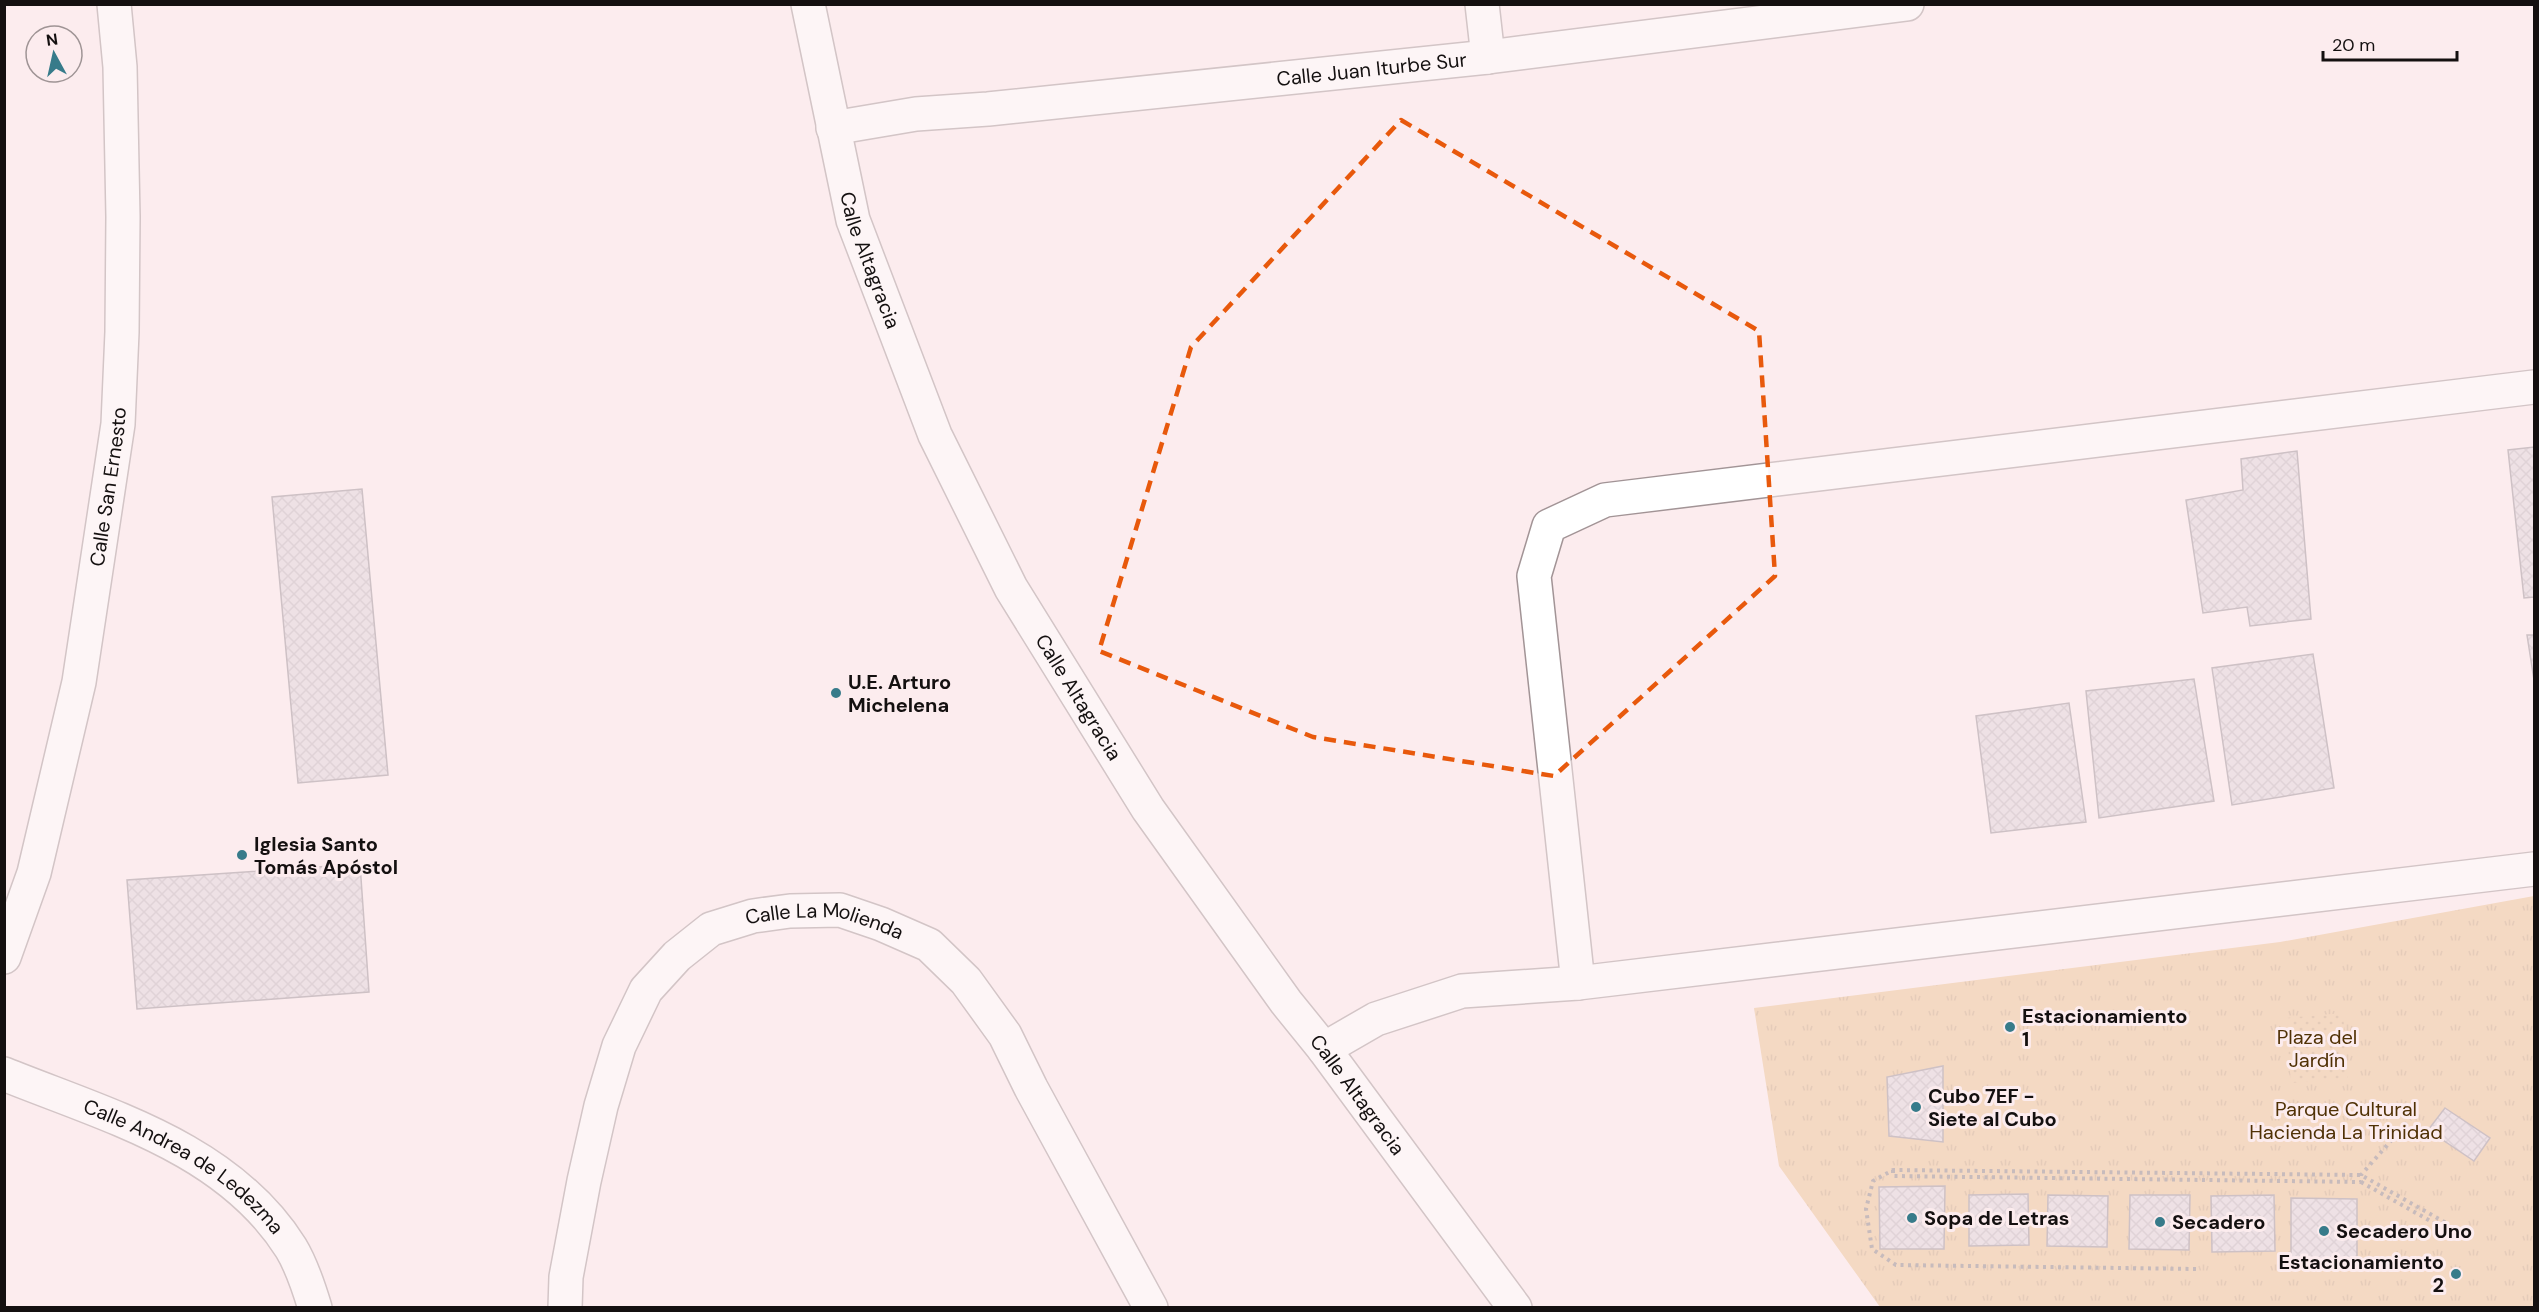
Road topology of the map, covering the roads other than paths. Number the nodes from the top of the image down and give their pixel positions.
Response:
1 (114, 4) edge
2 (808, 4) edge
3 (1482, 4) edge
4 (1907, 4) edge
5 (1488, 57) junction
6 (833, 128) junction
7 (2535, 387) edge
8 (2535, 869) edge
9 (4, 957) edge
10 (1578, 983) junction
11 (1324, 1049) junction
12 (4, 1074) edge
13 (315, 1308) edge
14 (566, 1308) edge
15 (1151, 1308) edge
16 (1515, 1308) edge

1 - 9 street, Calle San Ernesto
2 - 6 street, Calle Altagracia
3 - 5 street
4 - 5 street, Calle Juan Iturbe Sur
5 - 6 street, Calle Juan Iturbe Sur
6 - 11 street, Calle Altagracia
7 - 10 street
8 - 10 street
10 - 11 street
11 - 16 street, Calle Altagracia
12 - 13 street, Calle Andrea de Ledezma
14 - 15 street, Calle La Molienda

